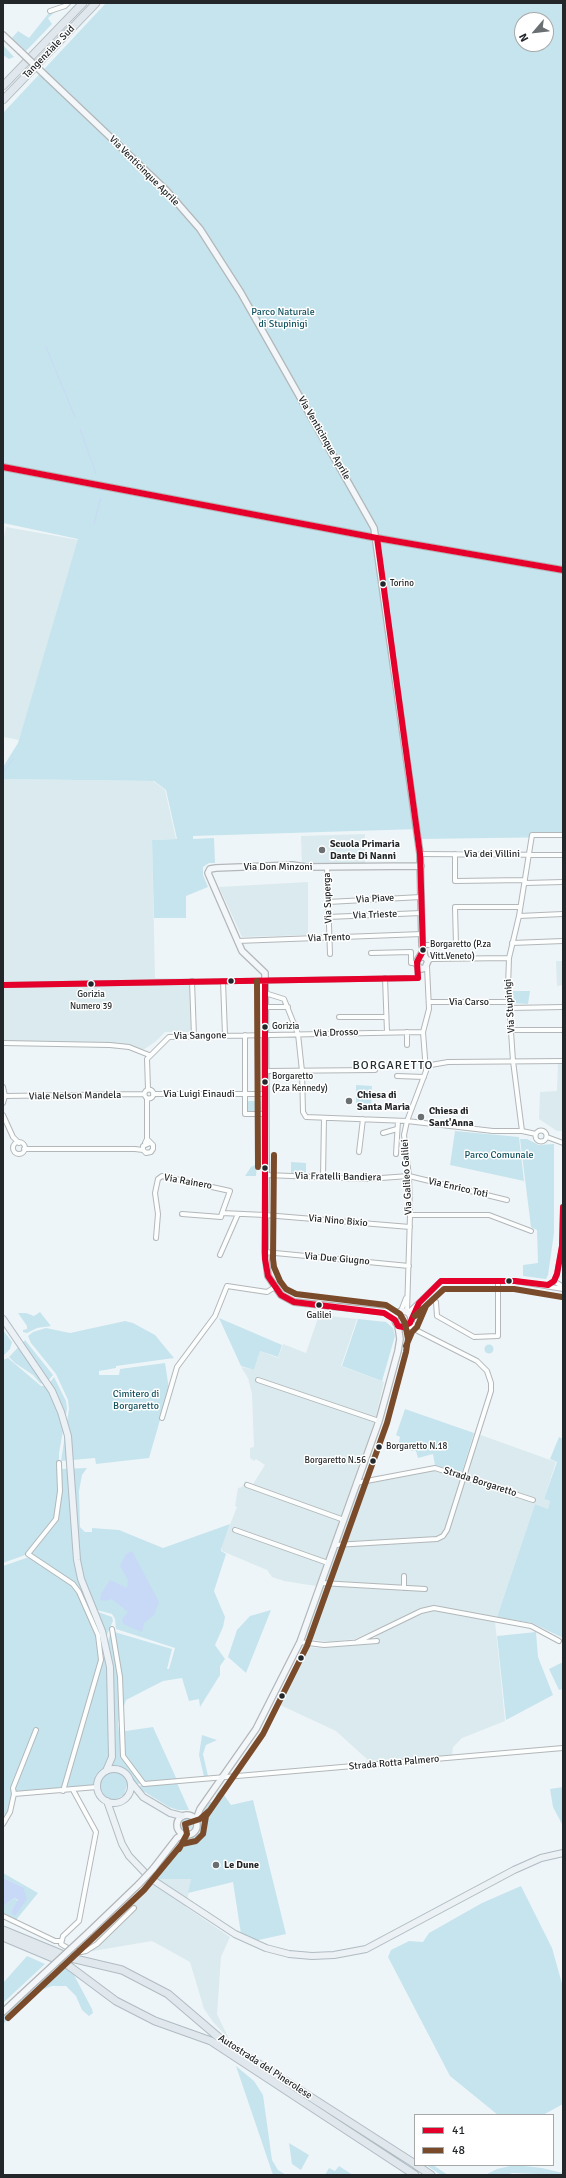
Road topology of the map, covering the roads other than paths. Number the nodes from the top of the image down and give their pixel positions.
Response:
1 (68, 3) edge
2 (83, 3) edge
3 (96, 3) edge
4 (50, 11) dead end
5 (3, 35) edge
6 (3, 86) edge
7 (3, 100) edge
8 (3, 467) edge
9 (377, 538) junction
10 (563, 570) edge
11 (413, 797) joint
12 (563, 835) edge
13 (420, 854) junction
14 (454, 854) junction
15 (530, 854) junction
16 (563, 855) edge
17 (421, 866) junction
18 (327, 867) junction
19 (525, 882) junction
20 (563, 882) edge
21 (421, 897) junction
22 (328, 902) junction
23 (520, 907) junction
24 (421, 913) junction
25 (563, 914) edge
26 (519, 916) junction
27 (328, 917) junction
28 (422, 934) junction
29 (329, 938) junction
30 (563, 941) edge
31 (237, 942) junction
32 (512, 943) junction
33 (422, 948) junction
34 (371, 953) dead end
35 (330, 954) dead end
36 (509, 958) junction
37 (421, 962) junction
38 (385, 978) junction
39 (223, 981) junction
40 (263, 981) junction
41 (192, 982) junction
42 (3, 985) edge
43 (265, 993) junction
44 (430, 1002) junction
45 (509, 1002) junction
46 (266, 1007) junction
47 (288, 1007) junction
48 (563, 1007) edge
49 (510, 1008) junction
50 (339, 1017) dead end
51 (386, 1017) junction
52 (512, 1030) junction
53 (563, 1030) edge
54 (387, 1032) junction
55 (407, 1032) junction
56 (423, 1032) junction
57 (298, 1034) junction
58 (245, 1035) junction
59 (263, 1035) junction
60 (194, 1036) junction
61 (225, 1036) junction
62 (3, 1043) edge
63 (407, 1045) dead end
64 (149, 1055) junction
65 (513, 1061) junction
66 (563, 1061) edge
67 (426, 1066) junction
68 (374, 1070) dead end
69 (266, 1071) junction
70 (302, 1071) junction
71 (397, 1076) dead end
72 (424, 1077) junction
73 (3, 1087) edge
74 (148, 1089) junction
75 (144, 1094) junction
76 (153, 1094) junction
77 (245, 1094) junction
78 (266, 1094) junction
79 (6, 1096) junction
80 (147, 1098) junction
81 (3, 1103) edge
82 (266, 1114) junction
83 (3, 1115) edge
84 (324, 1118) junction
85 (363, 1119) junction
86 (398, 1121) junction
87 (407, 1121) junction
88 (397, 1129) junction
89 (522, 1131) junction
90 (383, 1133) dead end
91 (536, 1134) junction
92 (547, 1137) junction
93 (19, 1143) junction
94 (563, 1143) edge
95 (24, 1149) junction
96 (359, 1152) dead end
97 (396, 1154) dead end
98 (266, 1175) junction
99 (409, 1176) junction
100 (323, 1177) junction
101 (507, 1200) dead end
102 (563, 1207) edge
103 (222, 1213) junction
104 (182, 1214) dead end
105 (238, 1214) junction
106 (266, 1215) junction
107 (410, 1215) junction
108 (410, 1227) junction
109 (531, 1231) dead end
110 (156, 1238) dead end
111 (265, 1252) junction
112 (220, 1255) dead end
113 (409, 1266) junction
114 (498, 1281) junction
115 (554, 1282) junction
116 (543, 1286) junction
117 (275, 1287) junction
118 (563, 1288) edge
119 (407, 1296) junction
120 (419, 1302) junction
121 (436, 1302) dead end
122 (407, 1303) junction
123 (414, 1307) junction
124 (384, 1313) junction
125 (406, 1317) junction
126 (3, 1319) edge
127 (396, 1323) junction
128 (400, 1339) junction
129 (258, 1380) dead end
130 (162, 1418) dead end
131 (379, 1421) junction
132 (59, 1463) dead end
133 (464, 1477) junction
134 (356, 1483) junction
135 (246, 1485) dead end
136 (533, 1500) dead end
137 (344, 1520) junction
138 (235, 1530) dead end
139 (335, 1545) junction
140 (328, 1563) junction
141 (404, 1576) dead end
142 (321, 1584) junction
143 (404, 1588) junction
144 (425, 1589) dead end
145 (112, 1629) dead end
146 (377, 1641) dead end
147 (559, 1641) dead end
148 (300, 1642) junction
149 (358, 1642) junction
150 (36, 1730) dead end
151 (563, 1748) edge
152 (112, 1757) junction
153 (106, 1771) junction
154 (122, 1771) junction
155 (224, 1777) junction
156 (130, 1781) junction
157 (97, 1787) junction
158 (73, 1790) junction
159 (63, 1791) junction
160 (14, 1794) junction
161 (127, 1797) junction
162 (143, 1797) junction
163 (107, 1801) junction
164 (120, 1802) junction
165 (200, 1809) junction
166 (170, 1813) junction
167 (190, 1815) junction
168 (182, 1816) junction
169 (196, 1820) junction
170 (177, 1822) junction
171 (3, 1824) edge
172 (117, 1830) junction
173 (181, 1833) junction
174 (563, 1853) edge
175 (134, 1908) dead end
176 (3, 1916) edge
177 (3, 1930) edge
178 (3, 1937) edge
179 (60, 1941) junction
180 (3, 2012) edge
181 (414, 2164) edge
182 (418, 2166) edge
183 (415, 2175) edge
184 (431, 2175) edge

1 - 4 street
2 - 6 highway, Tangenziale Sud
3 - 7 highway, Tangenziale Sud
5 - 9 street, Via Venticinque Aprile, bridge
8 - 9 street
9 - 10 street
9 - 11 street, Via Venticinque Aprile
11 - 13 street, Via Galileo Galilei
12 - 15 street, Via Stupinigi
13 - 14 street, Via dei Villini
13 - 17 street, Via Galileo Galilei
14 - 15 street, Via dei Villini
14 - 19 street
15 - 16 street, Via dei Villini
15 - 19 street, Via Stupinigi
17 - 18 street, Via Don Minzoni
17 - 21 street, Via Galileo Galilei
18 - 22 street, Via Superga
18 - 31 street, Via Don Minzoni
19 - 20 street
19 - 23 street, Via Stupinigi
21 - 22 street, Via Piave
21 - 24 street, Via Galileo Galilei
22 - 27 street, Via Superga
23 - 26 street, Via Stupinigi
23 - 33 street
24 - 27 street, Via Trieste
24 - 28 street, Via Galileo Galilei
25 - 26 street
26 - 32 street, Via Stupinigi
27 - 29 street, Via Superga
28 - 29 street, Via Trento
28 - 33 street, Via Galileo Galilei
29 - 31 street, Via Trento
29 - 35 street, Via Superga
30 - 32 street
31 - 40 street
32 - 36 street, Via Stupinigi
33 - 37 street, Via Galileo Galilei
34 - 37 street
36 - 37 street
36 - 45 street, Via Stupinigi
37 - 38 street, Via Galileo Galilei
37 - 44 street, Via Galileo Galilei
38 - 40 street
38 - 51 street
39 - 40 street
39 - 41 street
39 - 61 street
40 - 43 street
40 - 59 street
41 - 42 street
41 - 60 street
43 - 46 street
43 - 47 street
44 - 45 street, Via Carso
44 - 56 street, Via Galileo Galilei
45 - 49 street, Via Stupinigi
46 - 47 street
46 - 59 street
47 - 57 street
48 - 49 street
49 - 52 street, Via Stupinigi
50 - 51 street
51 - 54 street
52 - 53 street
52 - 65 street, Via Stupinigi
54 - 55 street, Via Drosso
54 - 57 street, Via Drosso
55 - 56 street, Via Drosso
55 - 63 street
56 - 67 street, Via Galileo Galilei
57 - 59 street, Via Drosso
57 - 70 street
58 - 59 street, Via Sangone
58 - 61 street, Via Sangone
58 - 77 street
59 - 69 street
60 - 61 street, Via Sangone
60 - 64 street, Via Sangone
62 - 64 street
64 - 74 street
65 - 66 street
65 - 67 street
65 - 89 street, Via Stupinigi
67 - 72 street, Via Galileo Galilei
68 - 70 street
69 - 70 street
69 - 78 street
70 - 84 street
71 - 72 street
72 - 87 street, Via Galileo Galilei
73 - 79 street
74 - 75 street
74 - 76 street
75 - 79 street, Viale Nelson Mandela
75 - 80 street
76 - 77 street, Via Luigi Einaudi
76 - 80 street
77 - 78 street, Via Luigi Einaudi
77 - 82 street
78 - 82 street
79 - 81 street
80 - 95 street
82 - 98 street
83 - 93 street
84 - 85 street
84 - 100 street
85 - 86 street
85 - 96 street
86 - 87 street
86 - 88 street
87 - 89 street
87 - 99 street, Via Galileo Galilei
88 - 90 street
88 - 97 street
89 - 91 street
91 - 92 street
91 - 92 street
92 - 94 street
93 - 95 street
93 - 95 street
98 - 100 street, Via Fratelli Bandiera
98 - 106 street
99 - 100 street, Via Fratelli Bandiera
99 - 101 street, Via Enrico Toti
99 - 107 street, Via Galileo Galilei
102 - 115 street
103 - 104 street
103 - 105 street
103 - 110 street, Via Rainero
105 - 106 street
105 - 112 street
106 - 108 street, Via Nino Bixio
106 - 111 street
107 - 108 street, Via Galileo Galilei
107 - 109 street
108 - 113 street, Via Galileo Galilei
111 - 113 street, Via Due Giugno
111 - 117 street
113 - 119 street, Via Galileo Galilei
114 - 116 street
114 - 120 street
114 - 121 street
115 - 116 street
115 - 118 street
116 - 118 street
117 - 124 street
117 - 130 street
119 - 122 street, Via Galileo Galilei
119 - 125 street, Via Galileo Galilei
120 - 123 street
120 - 125 street
122 - 123 street
122 - 125 street, Via Galileo Galilei
123 - 125 street
124 - 125 street
124 - 127 street
125 - 127 street
125 - 127 street
125 - 128 street
125 - 133 street
126 - 152 main road
127 - 128 street
128 - 131 street
129 - 131 street
131 - 134 street
132 - 159 street
133 - 134 street, Strada Borgaretto
133 - 136 street, Strada Borgaretto
133 - 139 street
134 - 137 street
135 - 137 street
137 - 139 street
138 - 140 street
139 - 140 street
140 - 142 street
141 - 143 street
142 - 143 street
142 - 148 street
143 - 144 street
145 - 155 street, Strada Rotta Palmero
146 - 149 street
147 - 149 street
148 - 149 street
148 - 155 street
150 - 160 street
151 - 155 street, Strada Rotta Palmero
152 - 153 main road
152 - 154 main road
153 - 154 main road
153 - 157 main road
154 - 156 main road
155 - 165 street
156 - 161 main road
156 - 162 main road
157 - 158 street
157 - 163 main road
158 - 159 street
158 - 179 street
159 - 160 street
160 - 171 street
161 - 162 main road
161 - 164 main road
162 - 166 main road
163 - 164 main road
163 - 172 main road
164 - 172 main road
165 - 167 street
165 - 169 street
166 - 168 main road
166 - 170 main road
167 - 168 street
167 - 169 street
168 - 170 street
169 - 173 street
170 - 173 street
172 - 174 main road
173 - 180 street, bridge
175 - 179 street
176 - 179 street
177 - 181 highway, Autostrada del Pinerolese
178 - 183 highway, Autostrada del Pinerolese
182 - 184 highway, Autostrada del Pinerolese

